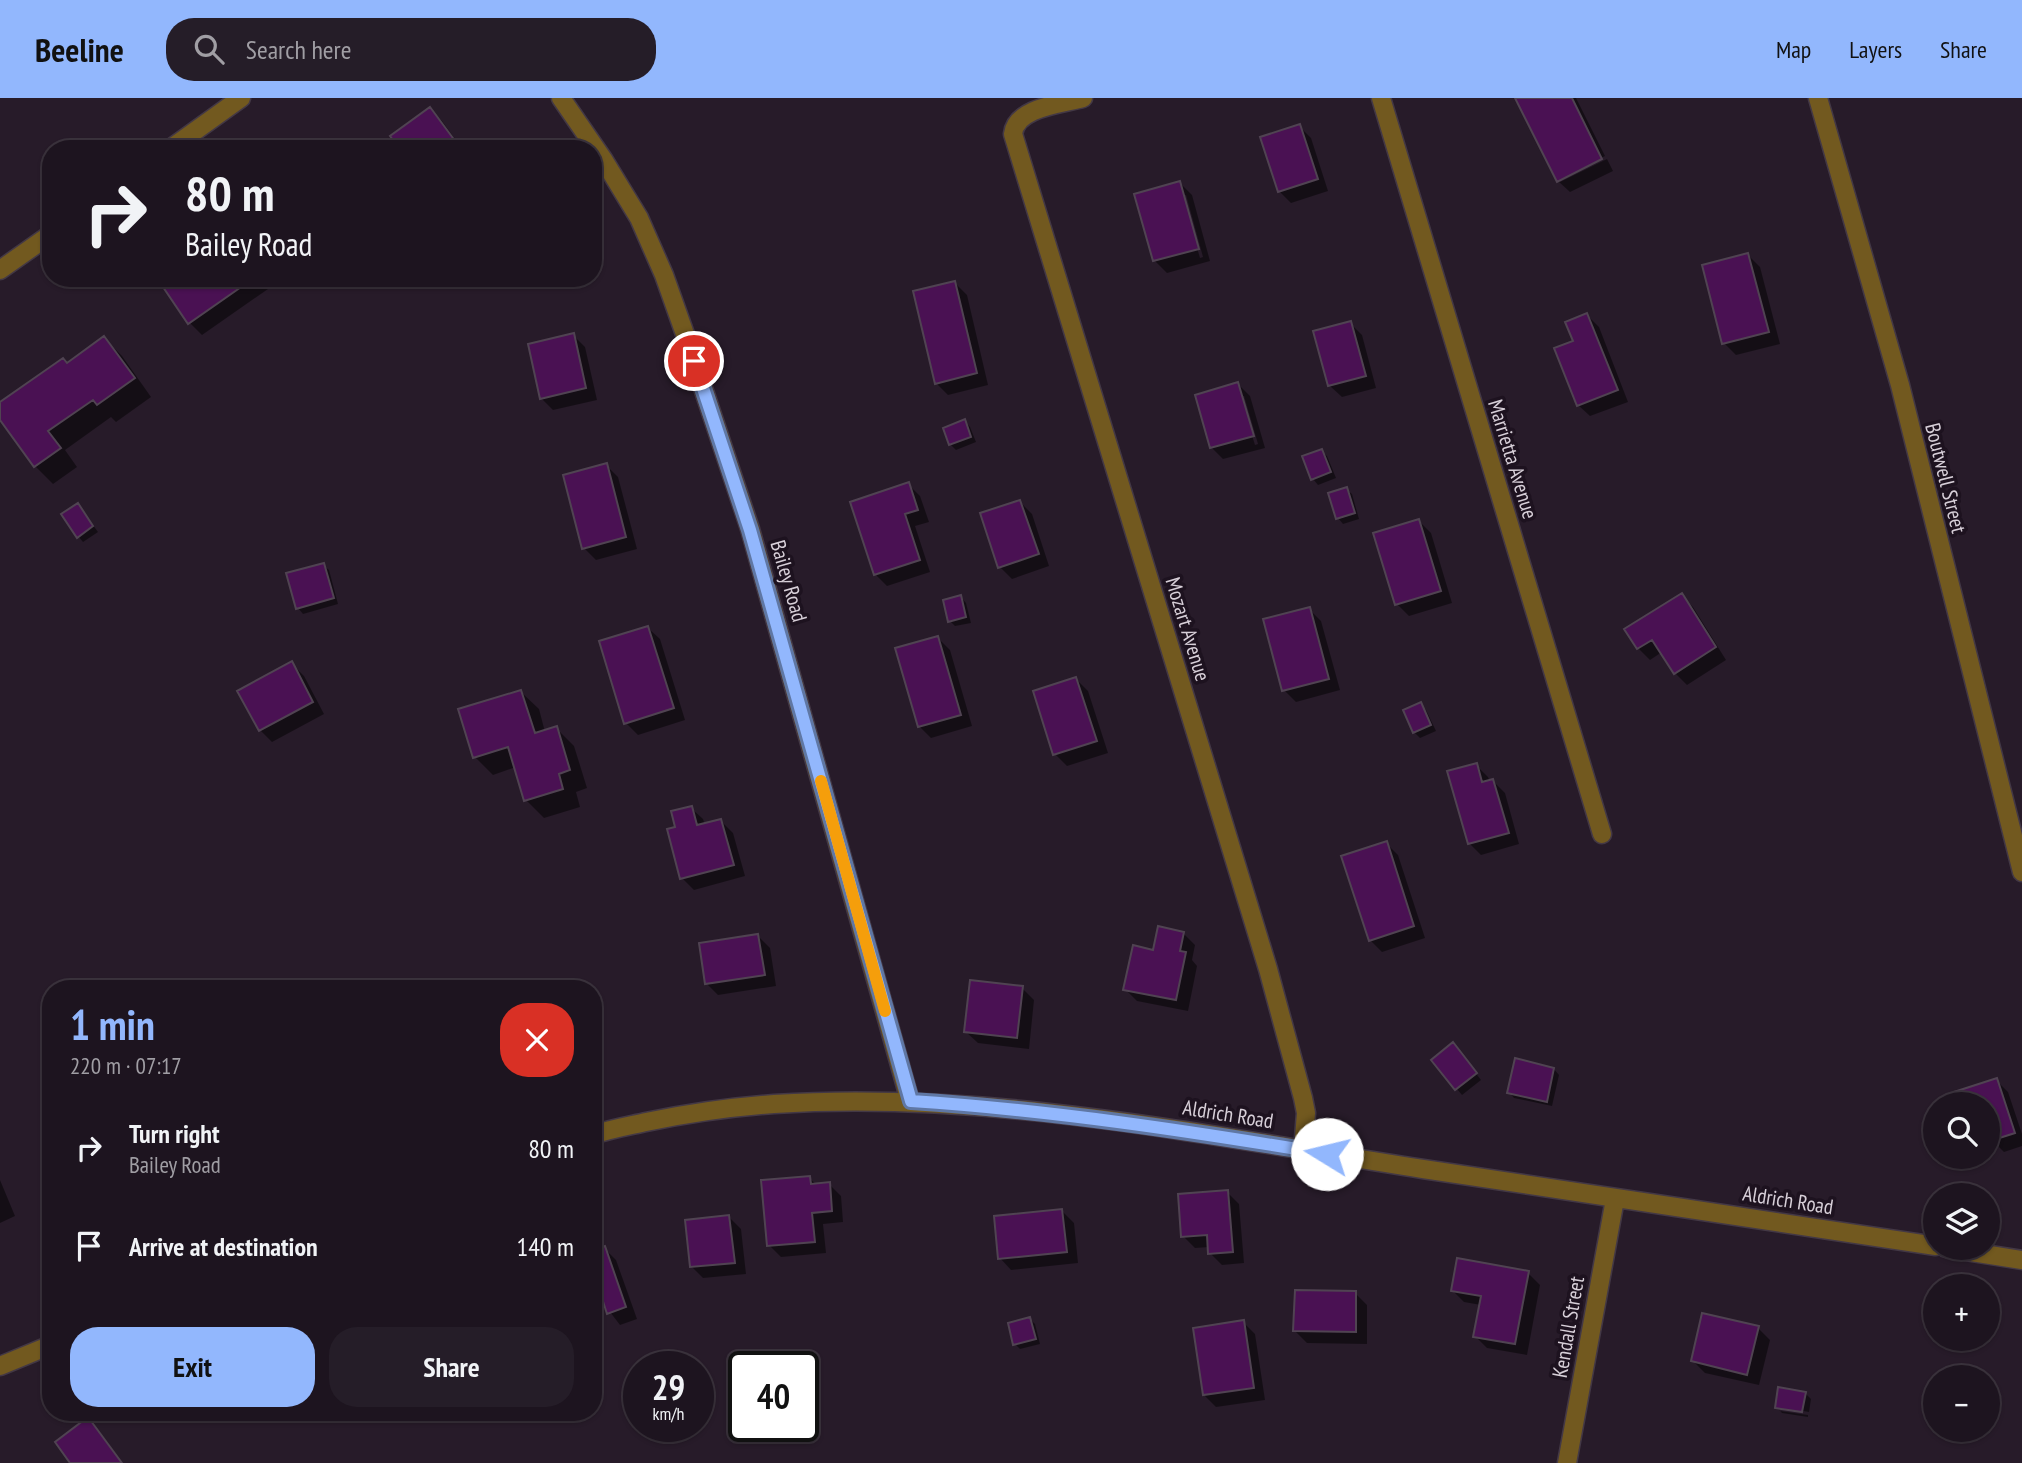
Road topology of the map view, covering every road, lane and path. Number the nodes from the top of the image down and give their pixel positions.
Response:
1 (241, 98) edge
2 (561, 98) edge
3 (1083, 98) edge
4 (1381, 98) edge
5 (1818, 98) edge
6 (183, 140) edge
7 (590, 140) edge
8 (602, 158) edge
9 (42, 240) edge
10 (0, 270) edge
11 (1602, 834) dead end
12 (2022, 872) edge
13 (911, 1101) junction
14 (602, 1133) edge
15 (1303, 1150) junction
16 (1615, 1199) junction
17 (1923, 1244) edge
18 (2000, 1257) edge
19 (2022, 1260) edge
20 (42, 1349) edge
21 (0, 1366) edge
22 (1567, 1463) edge

1 - 6 street
2 - 7 street, Bailey Road
3 - 15 street, Mozart Avenue
4 - 11 street, Marrietta Avenue
5 - 12 street, Boutwell Street
8 - 13 street, Bailey Road
9 - 10 street
13 - 14 street, Aldrich Road
13 - 15 street, Aldrich Road
15 - 16 street, Aldrich Road
16 - 17 street, Aldrich Road
16 - 22 street, Kendall Street
18 - 19 street
20 - 21 street

